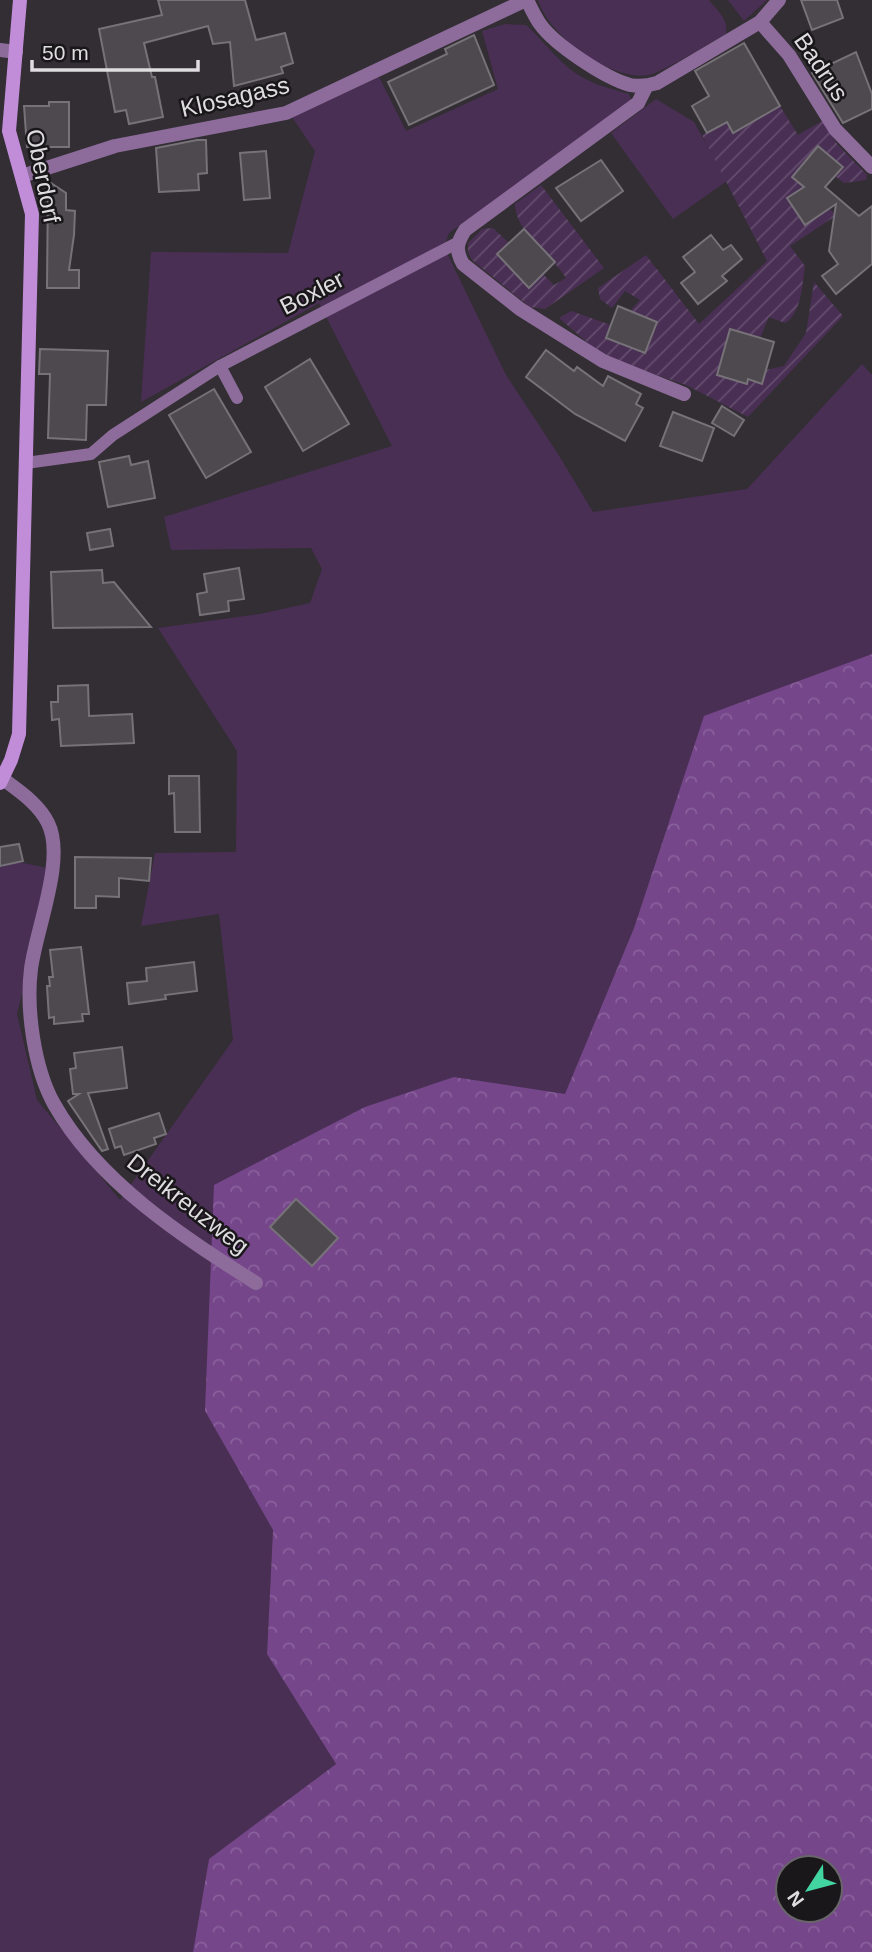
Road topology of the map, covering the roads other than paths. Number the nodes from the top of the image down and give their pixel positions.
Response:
1 (20, 0) edge
2 (526, 0) edge
3 (779, 0) edge
4 (760, 22) junction
5 (0, 50) edge
6 (16, 52) junction
7 (646, 87) junction
8 (872, 167) edge
9 (22, 176) junction
10 (457, 243) junction
11 (220, 366) junction
12 (684, 394) dead end
13 (237, 398) dead end
14 (26, 463) junction
15 (2, 781) edge
16 (256, 1283) dead end

1 - 6 main road, Oberdorf
2 - 7 street
2 - 9 street, Klosagass
3 - 4 street
4 - 7 street
4 - 8 street, Badrus
5 - 6 street
6 - 9 main road, Oberdorf
7 - 10 street, Boxler
9 - 14 main road, Oberdorf
10 - 11 lane, Boxler
10 - 12 street
11 - 13 lane
11 - 14 lane, Boxler
14 - 15 main road, Oberdorf
15 - 16 street, Dreikreuzweg

